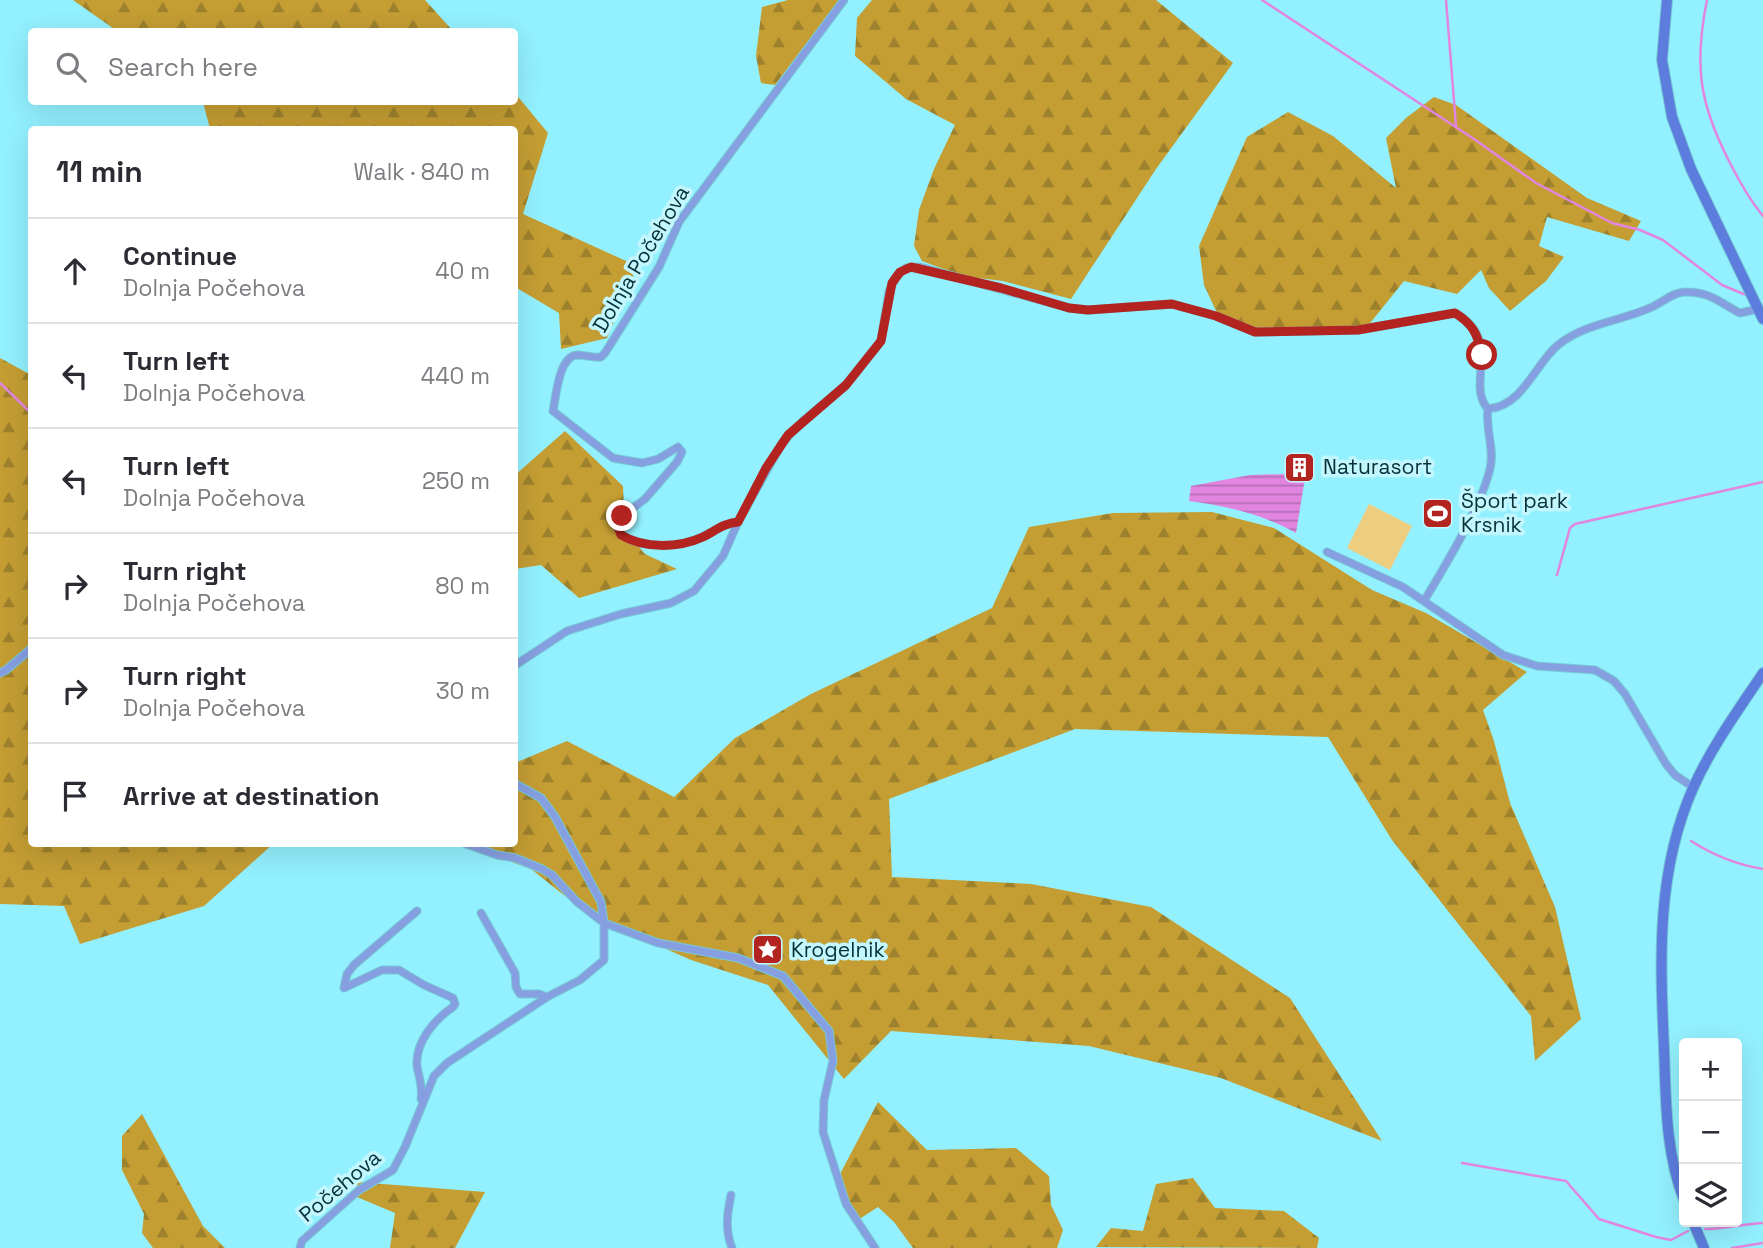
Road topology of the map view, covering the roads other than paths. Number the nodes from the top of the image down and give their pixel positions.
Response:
1 (844, 0) edge
2 (1667, 0) edge
3 (1758, 309) edge
4 (1488, 409) junction
5 (738, 522) junction
6 (1327, 552) dead end
7 (1424, 601) junction
8 (28, 651) edge
9 (518, 663) edge
10 (0, 673) edge
11 (1763, 673) edge
12 (518, 785) edge
13 (1693, 787) junction
14 (475, 847) edge
15 (417, 911) dead end
16 (481, 913) dead end
17 (604, 923) junction
18 (547, 997) junction
19 (419, 1112) junction
20 (1679, 1184) edge
21 (731, 1195) dead end
22 (1695, 1227) edge
23 (300, 1248) edge
24 (732, 1248) edge
25 (875, 1248) edge
26 (1704, 1248) edge

1 - 5 street, Dolnja Počehova
2 - 3 main road
3 - 4 street
4 - 5 street
4 - 7 street
5 - 9 street
6 - 7 street
7 - 13 street
8 - 10 street
11 - 13 main road
12 - 17 street
13 - 20 main road
14 - 17 street
15 - 19 street, Počehova
16 - 18 street
17 - 18 street, Počehova
17 - 25 street
18 - 19 street, Počehova
19 - 23 street, Počehova
21 - 24 street
22 - 26 main road

